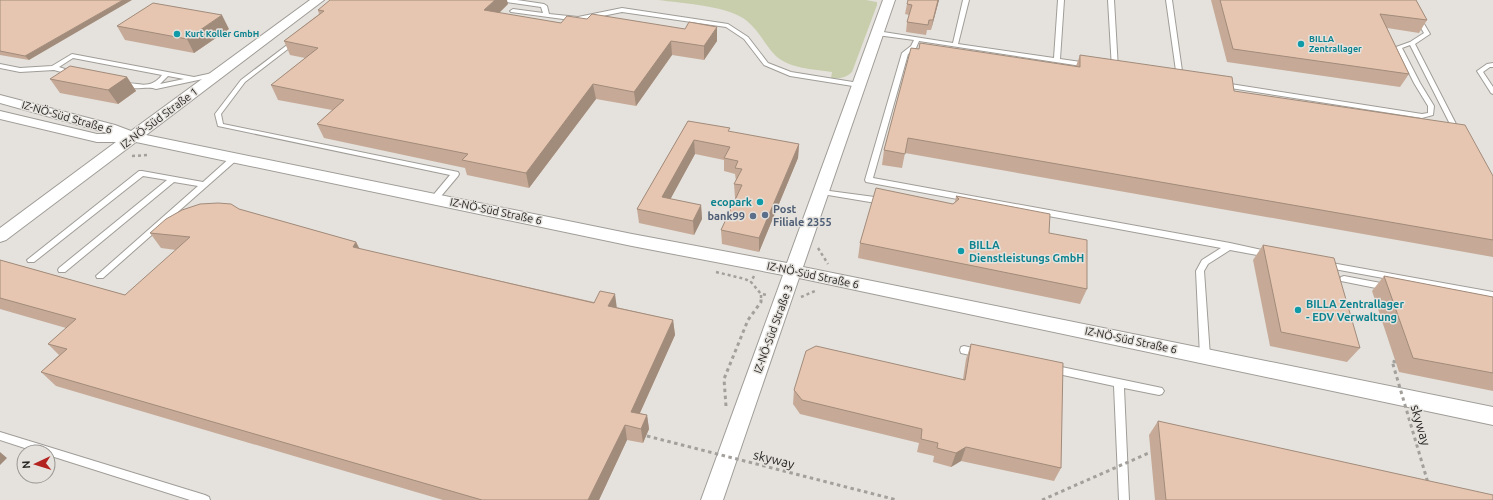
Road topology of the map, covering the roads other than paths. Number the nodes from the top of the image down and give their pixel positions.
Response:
1 (318, 0) edge
2 (506, 0) edge
3 (889, 0) edge
4 (966, 0) edge
5 (1061, 0) edge
6 (1111, 0) edge
7 (1169, 0) edge
8 (1407, 0) edge
9 (513, 11) dead end
10 (546, 15) junction
11 (877, 33) junction
12 (298, 38) edge
13 (917, 39) junction
14 (1412, 43) junction
15 (955, 45) junction
16 (1057, 61) junction
17 (1493, 65) edge
18 (0, 66) edge
19 (1093, 66) edge
20 (54, 68) junction
21 (1108, 68) edge
22 (1115, 70) junction
23 (1122, 70) edge
24 (166, 74) junction
25 (219, 74) junction
26 (76, 75) edge
27 (194, 79) junction
28 (1188, 80) edge
29 (119, 84) edge
30 (859, 85) junction
31 (1219, 85) edge
32 (140, 88) junction
33 (1493, 92) edge
34 (0, 99) edge
35 (0, 115) edge
36 (133, 138) junction
37 (1464, 140) edge
38 (235, 158) junction
39 (173, 179) junction
40 (204, 185) junction
41 (822, 192) junction
42 (434, 199) junction
43 (890, 202) edge
44 (0, 236) edge
45 (1230, 246) junction
46 (1278, 255) edge
47 (31, 260) dead end
48 (1317, 263) edge
49 (62, 270) dead end
50 (794, 271) junction
51 (100, 276) dead end
52 (1344, 279) dead end
53 (1391, 288) edge
54 (1493, 295) edge
55 (964, 350) dead end
56 (987, 355) edge
57 (1205, 356) junction
58 (1041, 367) edge
59 (1119, 383) junction
60 (1159, 391) dead end
61 (1493, 416) edge
62 (0, 436) edge
63 (205, 500) edge
64 (712, 500) edge
65 (1124, 500) edge

1 - 25 street, IZ-NÖ-Süd Straße 1
2 - 10 lane
3 - 11 street, IZ-NÖ-Süd Straße 3
4 - 15 lane
5 - 16 lane
6 - 22 lane
7 - 28 lane
8 - 14 lane
9 - 10 lane
10 - 30 lane
11 - 13 lane
11 - 30 street, IZ-NÖ-Süd Straße 3
12 - 42 lane
13 - 15 lane
13 - 45 lane
14 - 31 lane
14 - 37 lane
15 - 16 lane
16 - 19 lane
17 - 33 lane
18 - 20 lane
20 - 24 lane
20 - 26 lane
21 - 22 lane
22 - 23 lane
24 - 27 lane
24 - 32 lane
25 - 27 lane
25 - 36 street, IZ-NÖ-Süd Straße 1
27 - 32 lane
29 - 32 lane
30 - 41 street, IZ-NÖ-Süd Straße 3
34 - 36 street, IZ-NÖ-Süd Straße 6
35 - 36 street, IZ-NÖ-Süd Straße 6
36 - 38 street, IZ-NÖ-Süd Straße 6
36 - 44 street, IZ-NÖ-Süd Straße 1
38 - 40 lane
38 - 42 street, IZ-NÖ-Süd Straße 6
39 - 40 lane
39 - 47 lane
39 - 49 lane
40 - 51 lane
41 - 43 lane
41 - 50 street, IZ-NÖ-Süd Straße 3
42 - 50 street, IZ-NÖ-Süd Straße 6
45 - 46 lane
45 - 57 lane
48 - 54 lane
50 - 57 street, IZ-NÖ-Süd Straße 6
50 - 64 street, IZ-NÖ-Süd Straße 3
52 - 53 lane
55 - 56 lane
57 - 61 street, IZ-NÖ-Süd Straße 6
58 - 59 lane
59 - 60 lane
59 - 65 lane
62 - 63 lane

